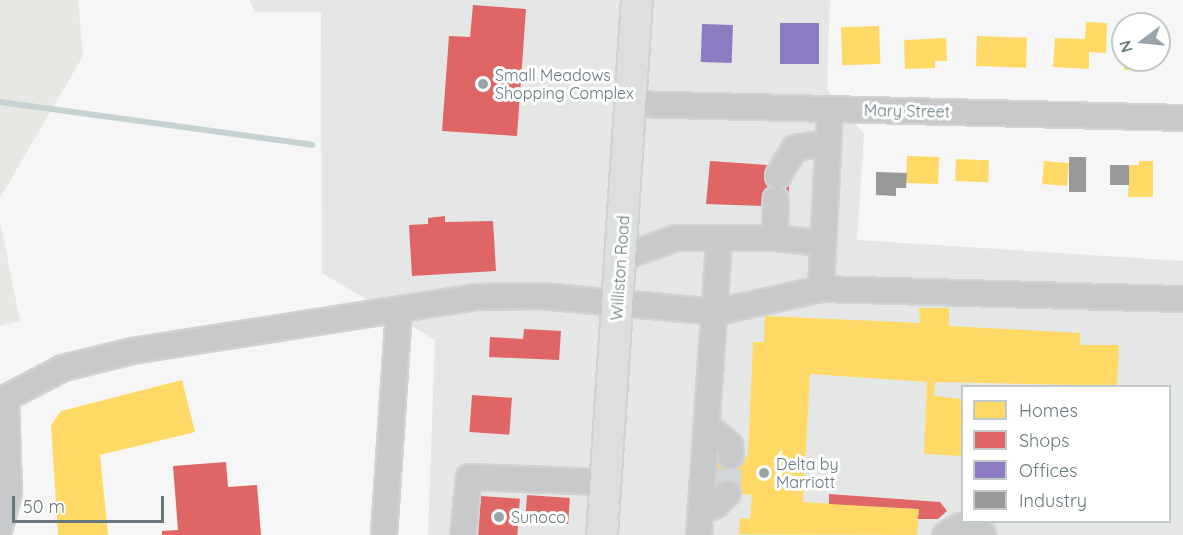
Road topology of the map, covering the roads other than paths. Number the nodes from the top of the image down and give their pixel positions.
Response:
1 (637, 0) edge
2 (631, 105) junction
3 (830, 109) junction
4 (1183, 118) edge
5 (826, 143) junction
6 (775, 238) junction
7 (719, 239) junction
8 (821, 243) junction
9 (621, 258) junction
10 (821, 289) junction
11 (1183, 299) edge
12 (618, 304) junction
13 (399, 312) junction
14 (717, 312) junction
15 (3, 401) edge
16 (708, 427) junction
17 (731, 456) tunnel mouth
18 (605, 482) junction
19 (728, 493) dead end
20 (701, 511) junction
21 (0, 527) edge
22 (384, 535) edge
23 (463, 535) edge
24 (602, 535) edge
25 (699, 535) edge
26 (945, 535) edge
27 (983, 535) edge

1 - 2 main road, Williston Road
2 - 3 street, Mary Street
2 - 9 main road, Williston Road
3 - 4 street, Mary Street
3 - 5 street
5 - 6 street
5 - 8 street
6 - 7 street
6 - 8 street
7 - 9 street
7 - 14 street
8 - 10 street
9 - 12 main road, Williston Road
10 - 11 street
10 - 14 street
12 - 13 street
12 - 14 street
12 - 18 main road, Williston Road
13 - 15 street
13 - 22 street
14 - 16 street
15 - 21 street
16 - 17 street
16 - 20 street
18 - 23 street
18 - 24 main road, Williston Road
19 - 20 street
20 - 25 street
26 - 27 street

